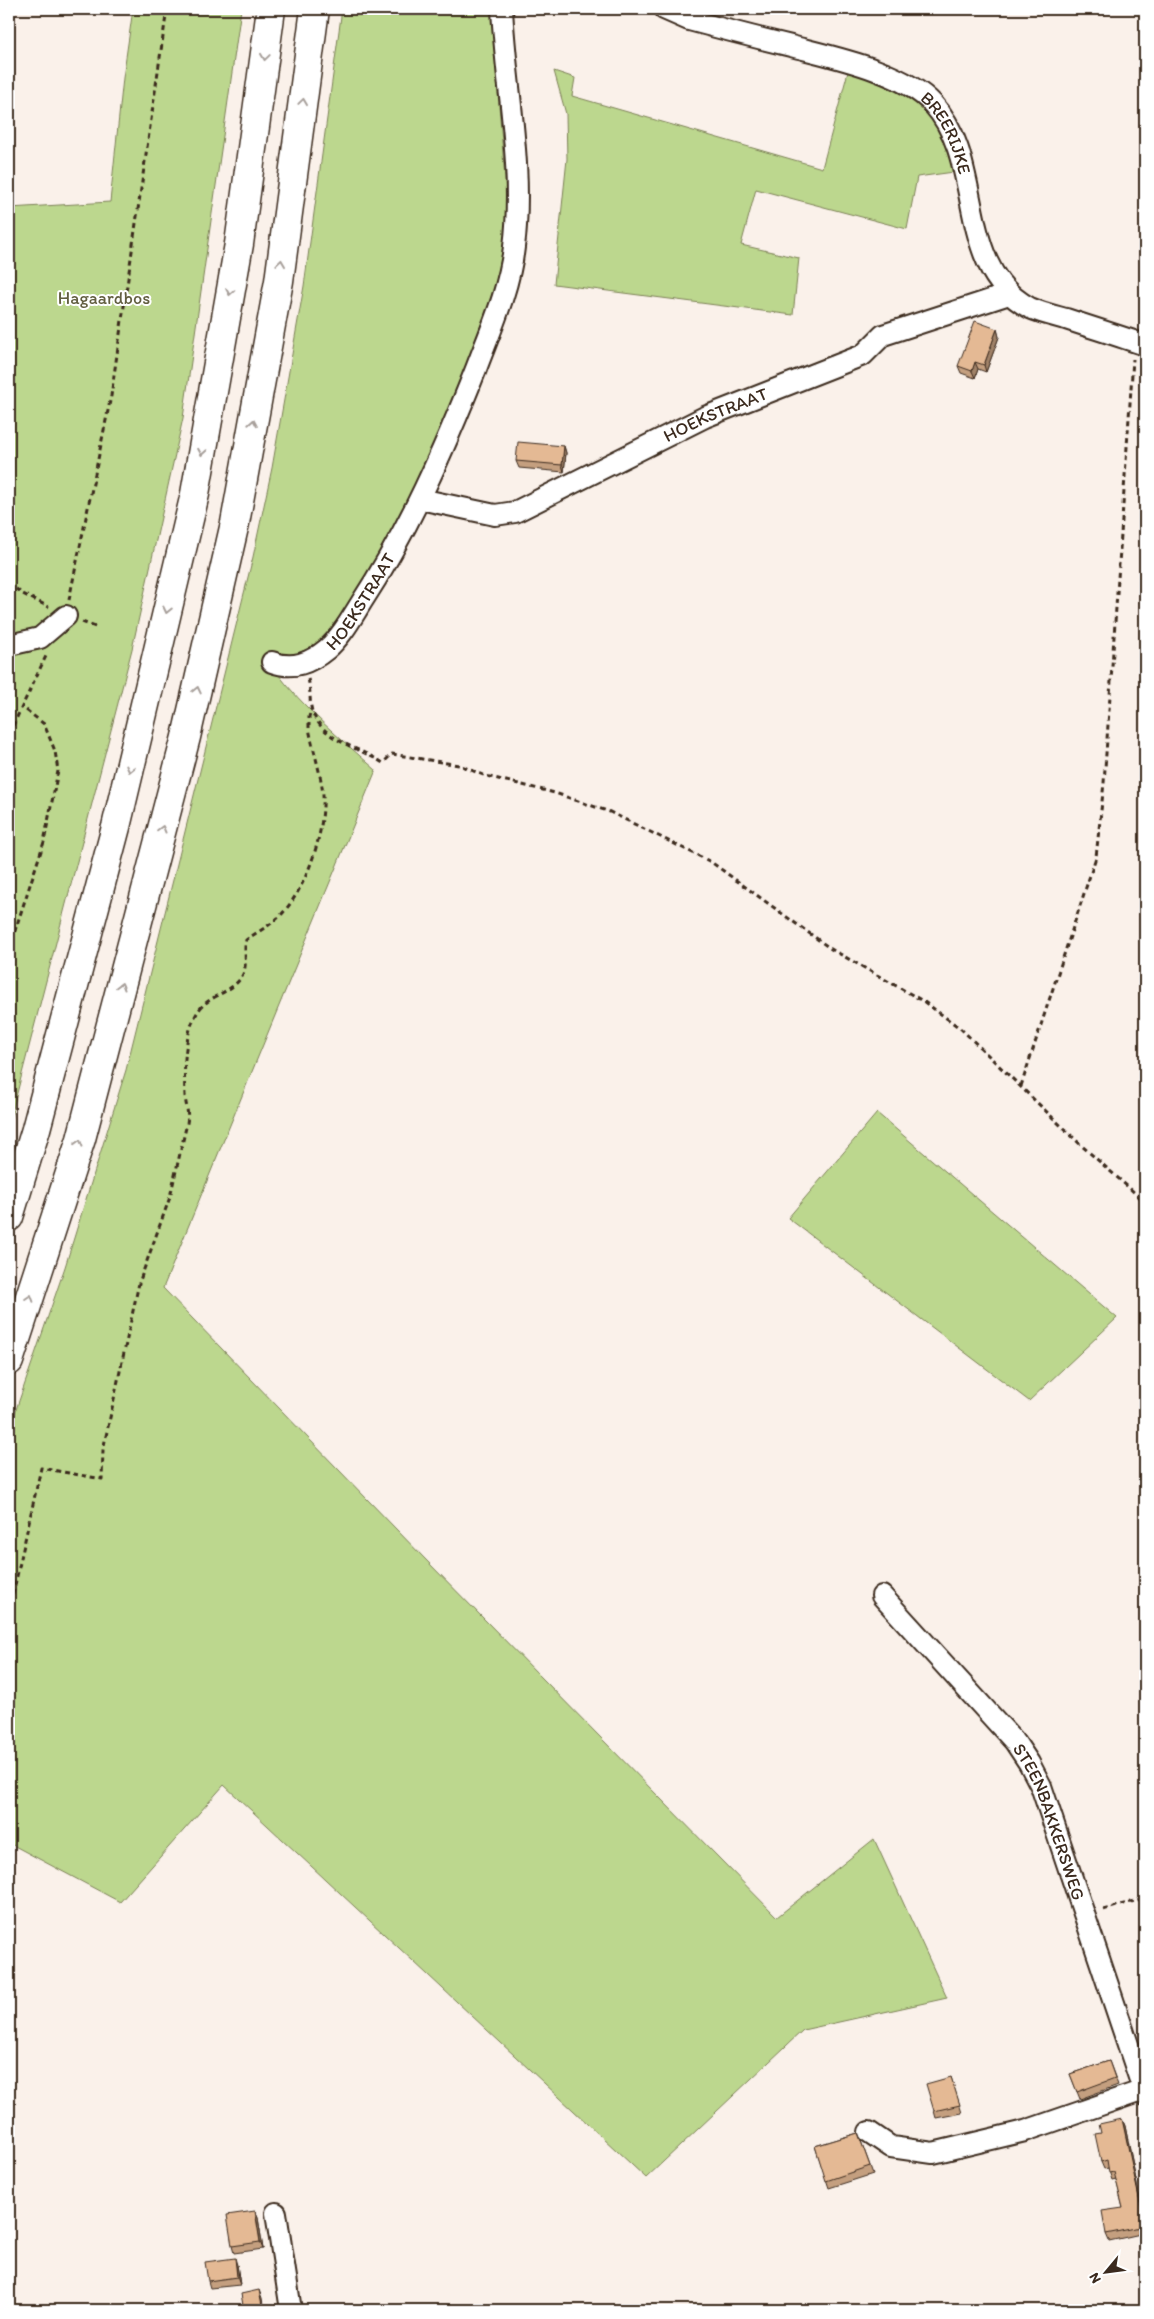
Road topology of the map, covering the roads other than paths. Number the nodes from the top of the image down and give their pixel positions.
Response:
1 (271, 9) edge
2 (315, 9) edge
3 (502, 9) edge
4 (664, 9) edge
5 (1009, 294) junction
6 (1140, 343) edge
7 (420, 498) junction
8 (66, 616) road end
9 (9, 645) edge
10 (272, 662) dead end
11 (9, 1217) edge
12 (9, 1361) edge
13 (882, 1596) dead end
14 (1144, 2092) edge
15 (869, 2132) dead end
16 (276, 2213) dead end
17 (291, 2310) edge

1 -> 11 highway
12 -> 2 highway
3 - 7 street, HOEKSTRAAT
4 - 5 street, BREERIJKE
5 - 6 street, BREERIJKE
5 - 7 street, HOEKSTRAAT
7 - 10 street, HOEKSTRAAT
8 - 9 street
13 - 14 street, STEENBAKKERSWEG
14 - 15 street, STEENBAKKERSWEG
16 - 17 street

